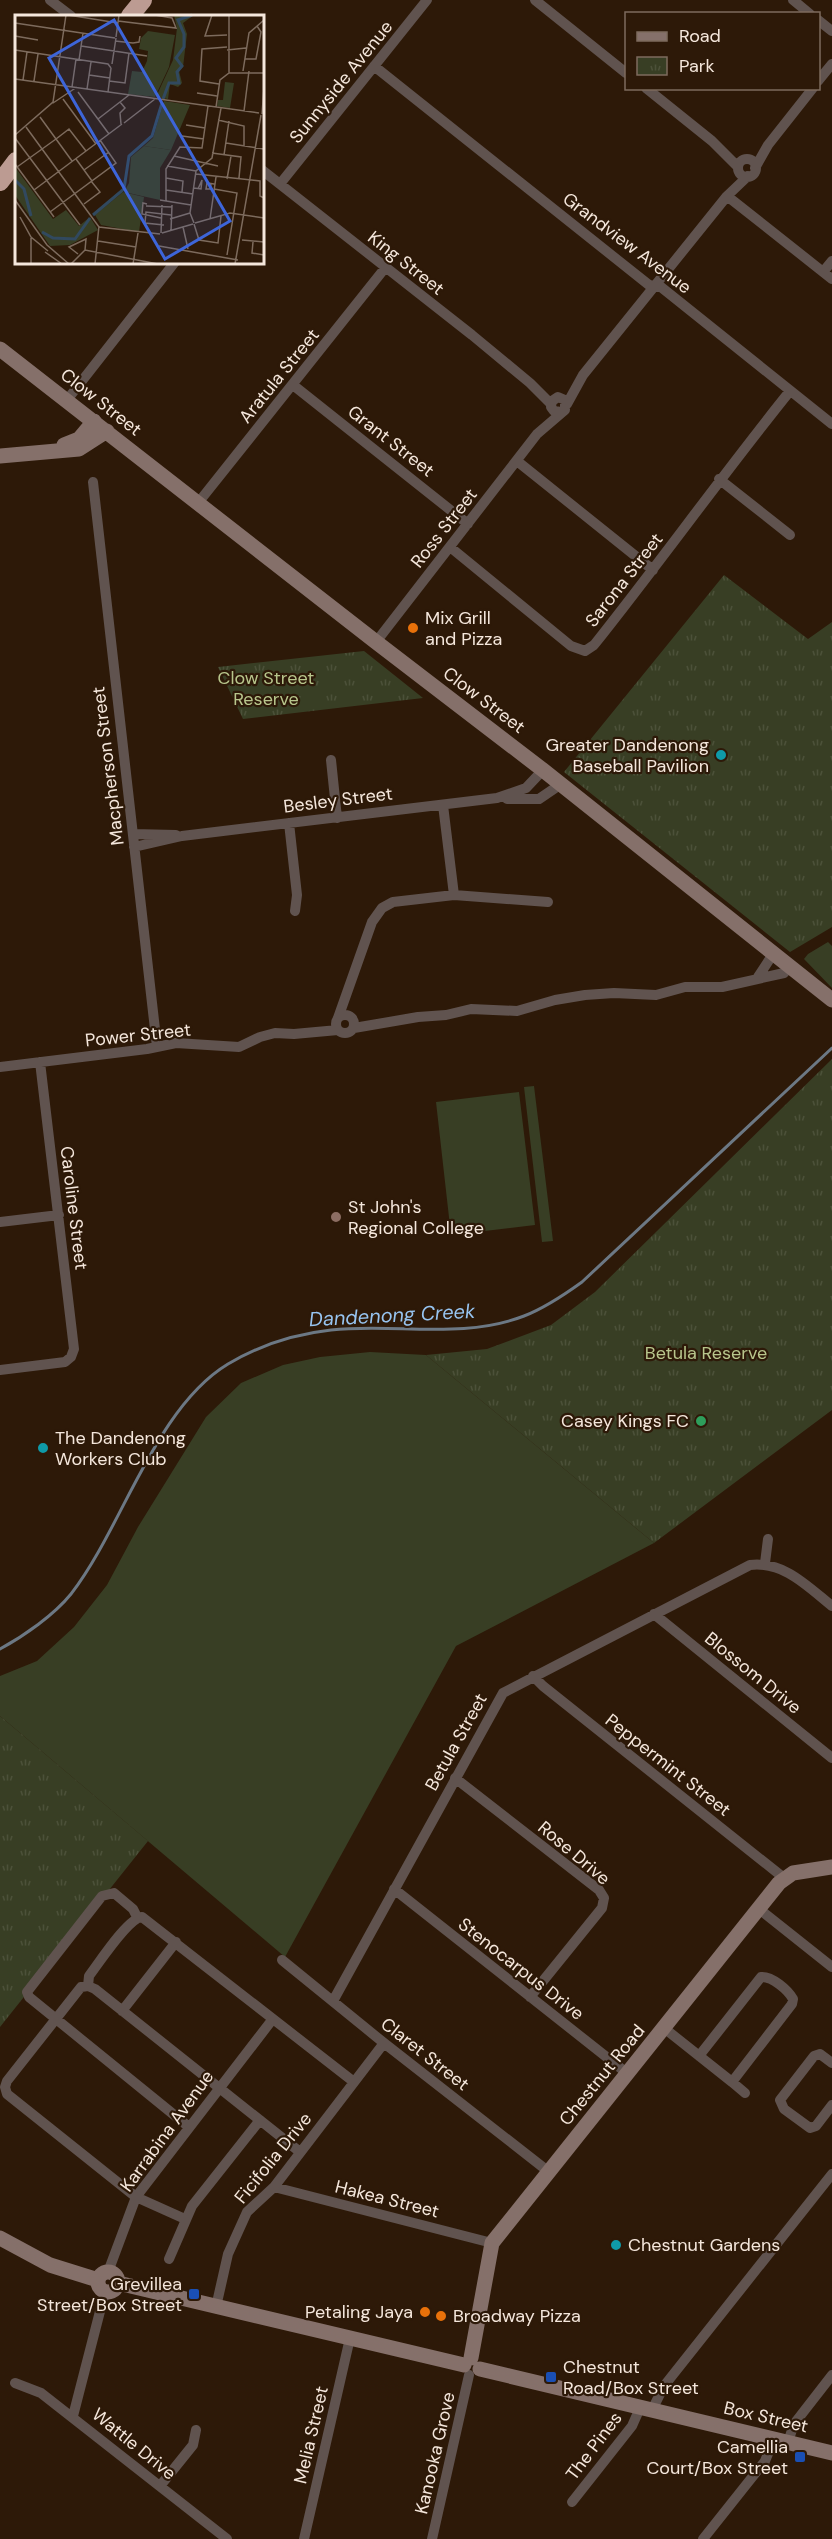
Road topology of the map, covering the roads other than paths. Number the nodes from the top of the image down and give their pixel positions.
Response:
1 (50, 0) edge
2 (143, 0) edge
3 (428, 0) edge
4 (535, 0) edge
5 (793, 0) edge
6 (808, 12) edge
7 (70, 15) edge
8 (131, 15) edge
9 (820, 21) edge
10 (832, 31) edge
11 (832, 64) edge
12 (374, 66) junction
13 (625, 71) edge
14 (820, 80) edge
15 (648, 90) edge
16 (811, 90) edge
17 (768, 145) junction
18 (15, 162) edge
19 (743, 166) junction
20 (264, 172) edge
21 (0, 183) edge
22 (280, 184) junction
23 (727, 196) junction
24 (832, 261) edge
25 (173, 264) edge
26 (385, 268) junction
27 (823, 272) junction
28 (832, 279) edge
29 (655, 286) junction
30 (0, 349) edge
31 (293, 385) junction
32 (790, 391) junction
33 (67, 400) junction
34 (558, 403) junction
35 (94, 421) junction
36 (832, 424) edge
37 (107, 431) junction
38 (41, 452) junction
39 (0, 456) edge
40 (517, 461) junction
41 (719, 479) junction
42 (93, 482) dead end
43 (198, 503) junction
44 (468, 524) junction
45 (790, 535) dead end
46 (450, 546) junction
47 (653, 570) junction
48 (376, 642) junction
49 (331, 760) dead end
50 (543, 770) junction
51 (561, 784) junction
52 (498, 798) junction
53 (443, 805) junction
54 (337, 818) junction
55 (289, 823) junction
56 (133, 834) junction
57 (182, 836) junction
58 (134, 847) junction
59 (454, 895) junction
60 (548, 902) dead end
61 (295, 911) dead end
62 (773, 954) junction
63 (789, 966) junction
64 (758, 977) junction
65 (348, 991) junction
66 (830, 999) edge
67 (352, 1020) junction
68 (338, 1022) junction
69 (158, 1047) junction
70 (40, 1062) junction
71 (0, 1067) edge
72 (59, 1215) junction
73 (0, 1222) edge
74 (0, 1370) edge
75 (768, 1539) dead end
76 (765, 1563) junction
77 (832, 1606) edge
78 (654, 1614) junction
79 (533, 1676) junction
80 (832, 1758) edge
81 (455, 1778) junction
82 (832, 1867) edge
83 (784, 1878) junction
84 (394, 1889) junction
85 (759, 1909) junction
86 (137, 1917) junction
87 (176, 1942) junction
88 (282, 1960) dead end
89 (832, 1967) edge
90 (88, 1986) junction
91 (530, 1996) junction
92 (333, 2001) junction
93 (122, 2011) junction
94 (56, 2019) junction
95 (272, 2020) junction
96 (664, 2028) junction
97 (384, 2043) junction
98 (699, 2056) junction
99 (832, 2063) edge
100 (628, 2074) junction
101 (354, 2082) junction
102 (732, 2082) junction
103 (219, 2088) junction
104 (745, 2092) dead end
105 (832, 2105) edge
106 (260, 2120) junction
107 (189, 2127) junction
108 (300, 2152) junction
109 (549, 2172) junction
110 (832, 2174) edge
111 (274, 2187) junction
112 (136, 2197) junction
113 (185, 2218) junction
114 (0, 2238) edge
115 (492, 2243) junction
116 (169, 2259) dead end
117 (107, 2282) junction
118 (216, 2307) junction
119 (350, 2338) junction
120 (471, 2367) junction
121 (832, 2375) edge
122 (15, 2383) dead end
123 (645, 2409) junction
124 (73, 2416) junction
125 (196, 2430) dead end
126 (781, 2441) junction
127 (832, 2453) edge
128 (160, 2486) junction
129 (572, 2502) dead end
130 (227, 2539) edge
131 (304, 2539) edge
132 (432, 2539) edge
133 (703, 2539) edge

1 - 7 street
2 - 8 highway
3 - 12 street, Sunnyside Avenue
4 - 13 street
5 - 6 street
9 - 10 street
11 - 14 street
12 - 22 street, Sunnyside Avenue
12 - 29 street, Grandview Avenue
15 - 19 street
16 - 17 street
17 - 19 street
17 - 19 street
18 - 21 highway
19 - 23 street, Ross Street
20 - 22 street, King Street
22 - 26 street, King Street
23 - 27 street
23 - 29 street, Ross Street
24 - 27 street
25 - 33 street
26 - 31 street, Aratula Street
26 - 34 street, King Street
27 - 28 street
29 - 32 street, Grandview Avenue
29 - 34 street, Ross Street
30 - 33 main road, Clow Street
31 - 43 street, Aratula Street
31 - 44 street, Grant Street
32 - 36 street, Grandview Avenue
32 - 41 street, Sarona Street
33 - 35 main road, Clow Street
34 - 40 street, Ross Street
35 - 37 main road, Clow Street
35 - 38 main road
37 - 38 main road
37 - 43 main road, Clow Street
38 - 39 main road
40 - 44 street, Ross Street
40 - 47 street
41 - 45 street
41 - 47 street, Sarona Street
42 - 56 street, Macpherson Street
43 - 48 main road, Clow Street
44 - 46 street, Ross Street
46 - 47 street, Sarona Street
46 - 48 street, Ross Street
48 - 50 main road, Clow Street
49 - 54 street
50 - 51 main road, Clow Street
50 - 52 street, Besley Street
51 - 52 street, Besley Street
51 - 62 main road, Clow Street
52 - 53 street, Besley Street
53 - 54 street, Besley Street
53 - 59 street
54 - 55 street, Besley Street
55 - 57 street, Besley Street
55 - 61 street
56 - 57 street, Besley Street
56 - 58 street, Macpherson Street
57 - 58 street, Besley Street
58 - 69 street, Macpherson Street
59 - 60 street
59 - 65 street
62 - 63 main road, Clow Street
62 - 64 street
63 - 64 street
63 - 66 main road, Clow Street
64 - 67 street
65 - 67 street
65 - 68 street
67 - 68 street
67 - 68 street
68 - 69 street, Power Street
69 - 70 street, Power Street
70 - 71 street, Power Street
70 - 72 street, Caroline Street
72 - 73 street
72 - 74 street, Caroline Street
75 - 76 street
76 - 77 street
76 - 78 street, Betula Street
78 - 79 street, Betula Street
78 - 80 street, Blossom Drive
79 - 81 street, Betula Street
79 - 83 street, Peppermint Street
81 - 84 street, Betula Street
81 - 91 street, Rose Drive
82 - 83 main road
83 - 85 main road, Chestnut Road
84 - 91 street, Stenocarpus Drive
84 - 92 street, Betula Street
85 - 89 street
85 - 96 main road, Chestnut Road
86 - 87 street
86 - 90 street
86 - 94 street
87 - 93 street
87 - 95 street
88 - 92 street, Claret Street
90 - 93 street
90 - 94 street
91 - 100 street, Stenocarpus Drive
92 - 97 street, Claret Street
93 - 103 street
94 - 107 street
94 - 112 street
95 - 101 street
95 - 103 street, Karrabina Avenue
96 - 98 street
96 - 100 main road, Chestnut Road
97 - 101 street, Ficifolia Drive
97 - 109 street, Claret Street
98 - 102 street
98 - 102 street
99 - 105 street
100 - 109 main road, Chestnut Road
101 - 108 street, Ficifolia Drive
102 - 104 street
103 - 106 street
103 - 107 street, Karrabina Avenue
106 - 108 street
106 - 113 street
107 - 112 street, Karrabina Avenue
108 - 111 street, Ficifolia Drive
109 - 115 main road, Chestnut Road
110 - 123 street, The Pines
111 - 115 street, Hakea Street
111 - 118 street, Ficifolia Drive
112 - 113 street
112 - 117 street, Karrabina Avenue
113 - 116 street
114 - 117 main road, Box Street
115 - 120 main road, Chestnut Road
117 - 118 main road, Box Street
117 - 124 street, Karrabina Avenue
118 - 119 main road, Box Street
119 - 120 main road, Box Street
119 - 131 street, Melia Street
120 - 123 main road, Box Street
120 - 132 street, Kanooka Grove
121 - 126 street
122 - 124 street, Wattle Drive
123 - 126 main road, Box Street
123 - 129 street, The Pines
124 - 128 street, Wattle Drive
125 - 128 street
126 - 127 main road, Box Street
126 - 133 street
128 - 130 street, Wattle Drive

